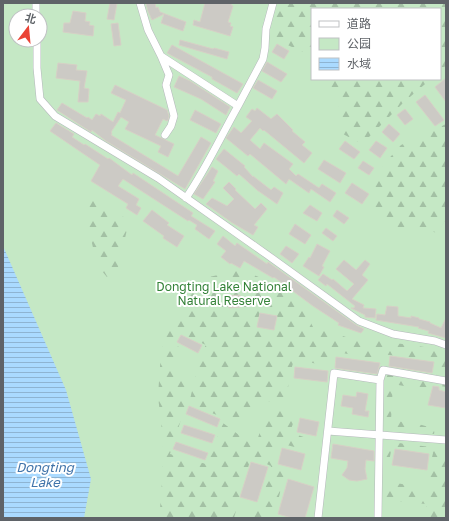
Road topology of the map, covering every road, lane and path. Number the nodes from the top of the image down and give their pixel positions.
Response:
1 (140, 3) edge
2 (273, 3) edge
3 (37, 48) edge
4 (161, 56) junction
5 (238, 106) junction
6 (165, 135) dead end
7 (186, 198) junction
8 (446, 345) edge
9 (380, 380) junction
10 (446, 381) edge
11 (328, 431) junction
12 (380, 435) junction
13 (446, 440) edge
14 (318, 518) edge
15 (378, 518) edge

1 - 4 street
2 - 5 street
3 - 7 street
4 - 5 street
4 - 6 street
5 - 7 street
7 - 8 street
9 - 10 street
9 - 11 street
9 - 12 street
11 - 12 street
11 - 14 street
12 - 13 street
12 - 15 street

